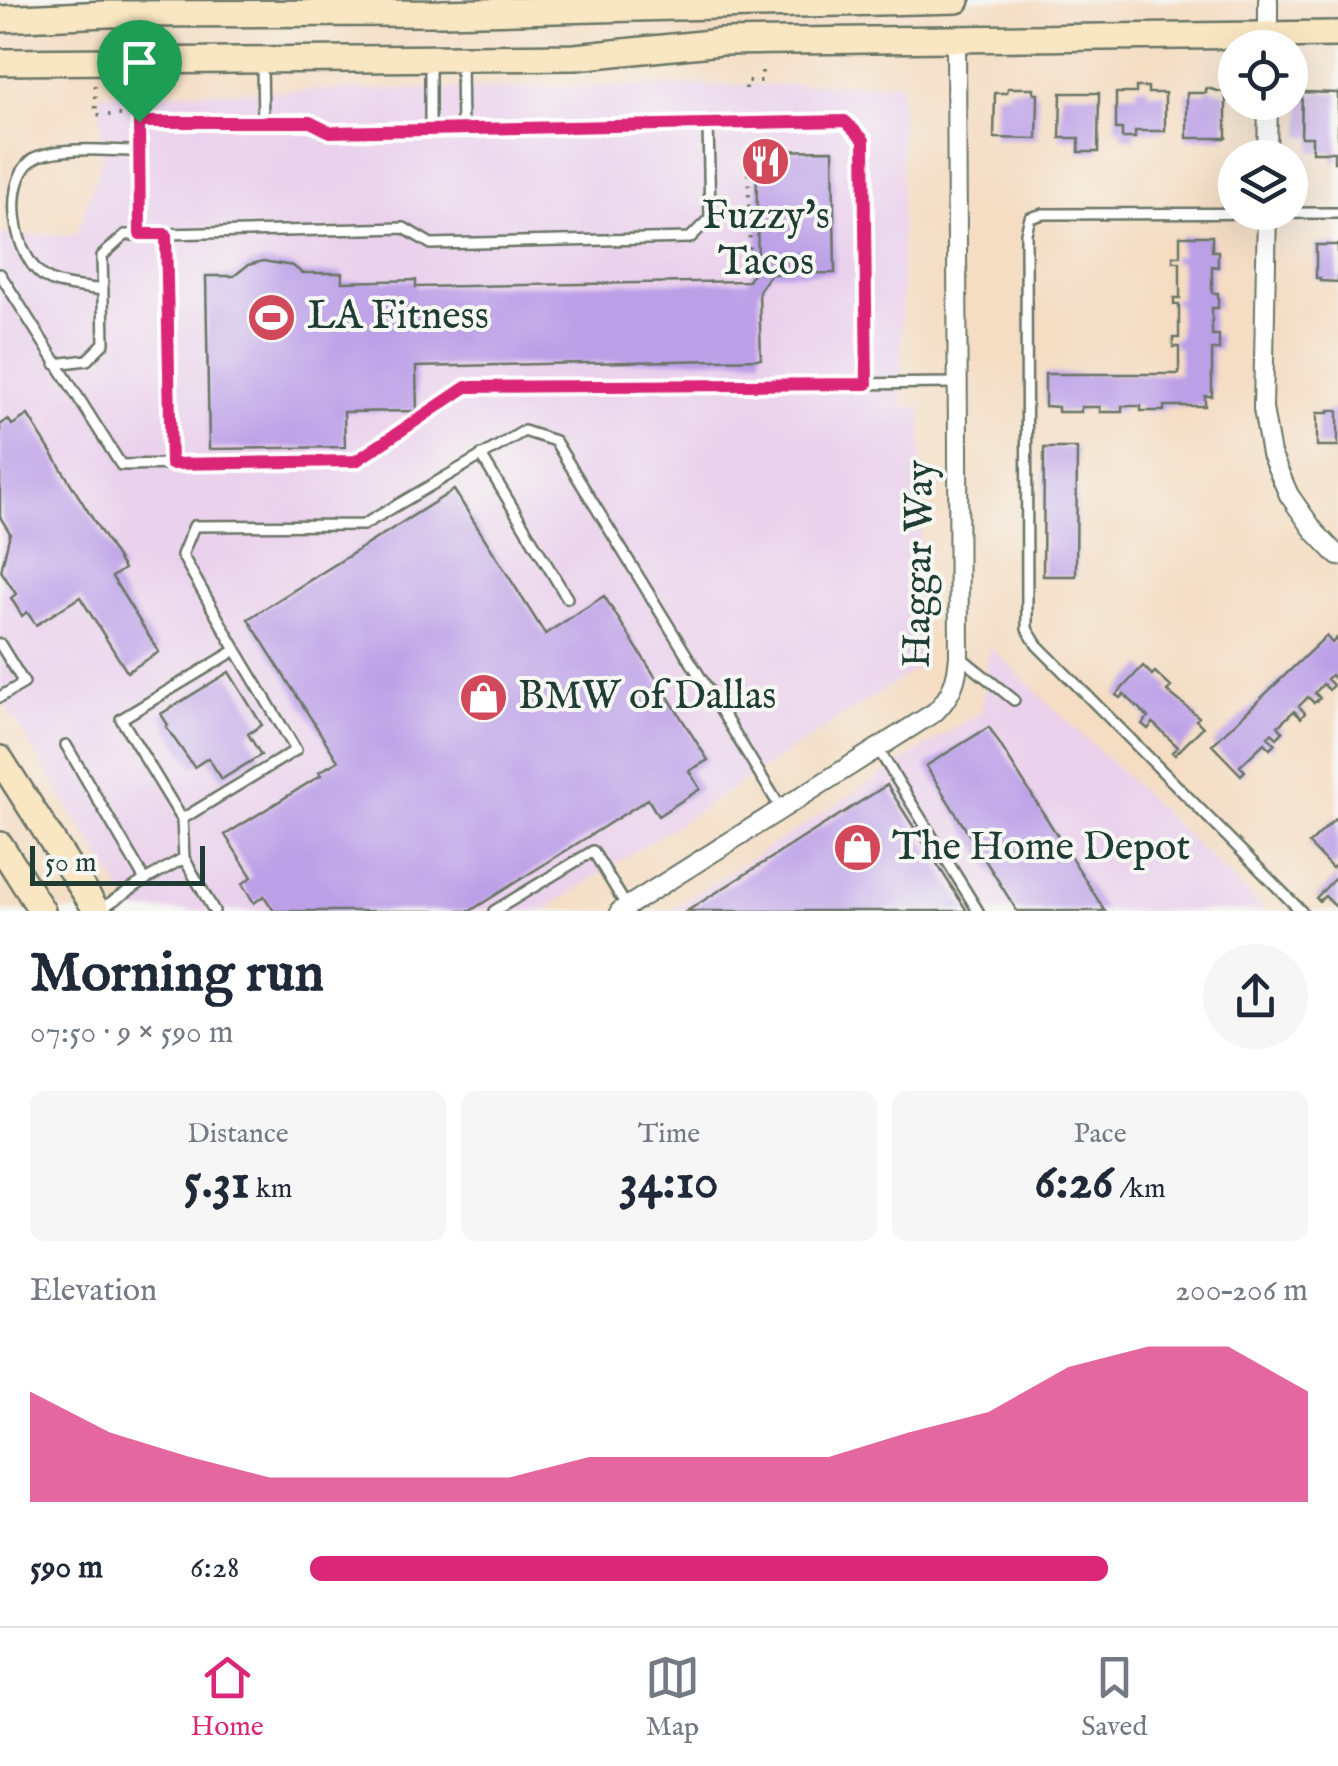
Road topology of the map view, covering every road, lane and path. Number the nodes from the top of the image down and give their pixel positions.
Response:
1 (957, 0) edge
2 (974, 0) edge
3 (1268, 0) edge
4 (829, 1) edge
5 (574, 5) edge
6 (285, 6) edge
7 (348, 7) edge
8 (442, 13) junction
9 (0, 18) edge
10 (1268, 30) edge
11 (1338, 34) edge
12 (1308, 37) edge
13 (956, 39) junction
14 (1218, 40) edge
15 (430, 58) junction
16 (461, 58) junction
17 (262, 60) junction
18 (0, 62) edge
19 (762, 66) dead end
20 (95, 82) dead end
21 (746, 89) dead end
22 (139, 122) junction
23 (263, 122) junction
24 (708, 124) junction
25 (430, 130) junction
26 (462, 130) junction
27 (139, 151) junction
28 (748, 152) dead end
29 (1218, 213) edge
30 (1308, 214) edge
31 (1338, 214) edge
32 (1267, 230) edge
33 (140, 234) junction
34 (166, 234) junction
35 (750, 258) dead end
36 (0, 274) edge
37 (103, 290) junction
38 (56, 364) junction
39 (958, 383) junction
40 (867, 384) junction
41 (482, 455) junction
42 (171, 464) junction
43 (1338, 556) edge
44 (567, 598) dead end
45 (0, 644) edge
46 (236, 650) junction
47 (959, 656) junction
48 (0, 696) edge
49 (1014, 700) dead end
50 (66, 745) dead end
51 (878, 749) junction
52 (0, 759) edge
53 (782, 810) junction
54 (182, 819) junction
55 (52, 840) junction
56 (7, 856) edge
57 (184, 858) junction
58 (145, 880) junction
59 (624, 909) edge
60 (42, 911) edge
61 (97, 911) edge
62 (214, 911) edge
63 (494, 911) edge
64 (978, 911) edge
65 (1301, 911) edge

1 - 4 main road
2 - 13 main road
3 - 10 street
4 - 5 main road
5 - 8 main road
6 - 7 main road
6 - 9 main road
7 - 8 main road
8 - 15 main road
8 - 16 main road
11 - 12 main road
13 - 14 main road
13 - 16 main road
13 - 39 street, Haggar Way
15 - 16 main road
15 - 17 main road
15 - 25 lane
16 - 26 lane
17 - 18 main road
17 - 23 lane
19 - 21 path
20 - 22 path
22 - 23 lane
22 - 27 lane
23 - 25 lane
24 - 26 lane
24 - 34 lane
24 - 40 lane
25 - 26 lane
27 - 33 lane
27 - 37 lane
28 - 35 path
29 - 65 lane
30 - 31 lane
32 - 43 street
33 - 34 lane
33 - 37 lane
34 - 42 lane
36 - 38 lane
37 - 38 lane
38 - 42 lane
39 - 40 lane
39 - 47 street, Haggar Way
40 - 42 lane
41 - 44 lane
41 - 46 lane
41 - 53 lane
45 - 48 lane
46 - 54 lane
46 - 54 lane
47 - 49 lane
47 - 51 street, Haggar Way
50 - 58 lane
51 - 53 street, Haggar Way
51 - 64 lane
52 - 55 main road
53 - 59 street, Haggar Way
54 - 57 lane
55 - 56 main road
55 - 61 main road
56 - 60 main road
57 - 58 lane
57 - 62 lane
58 - 61 lane
59 - 63 lane

